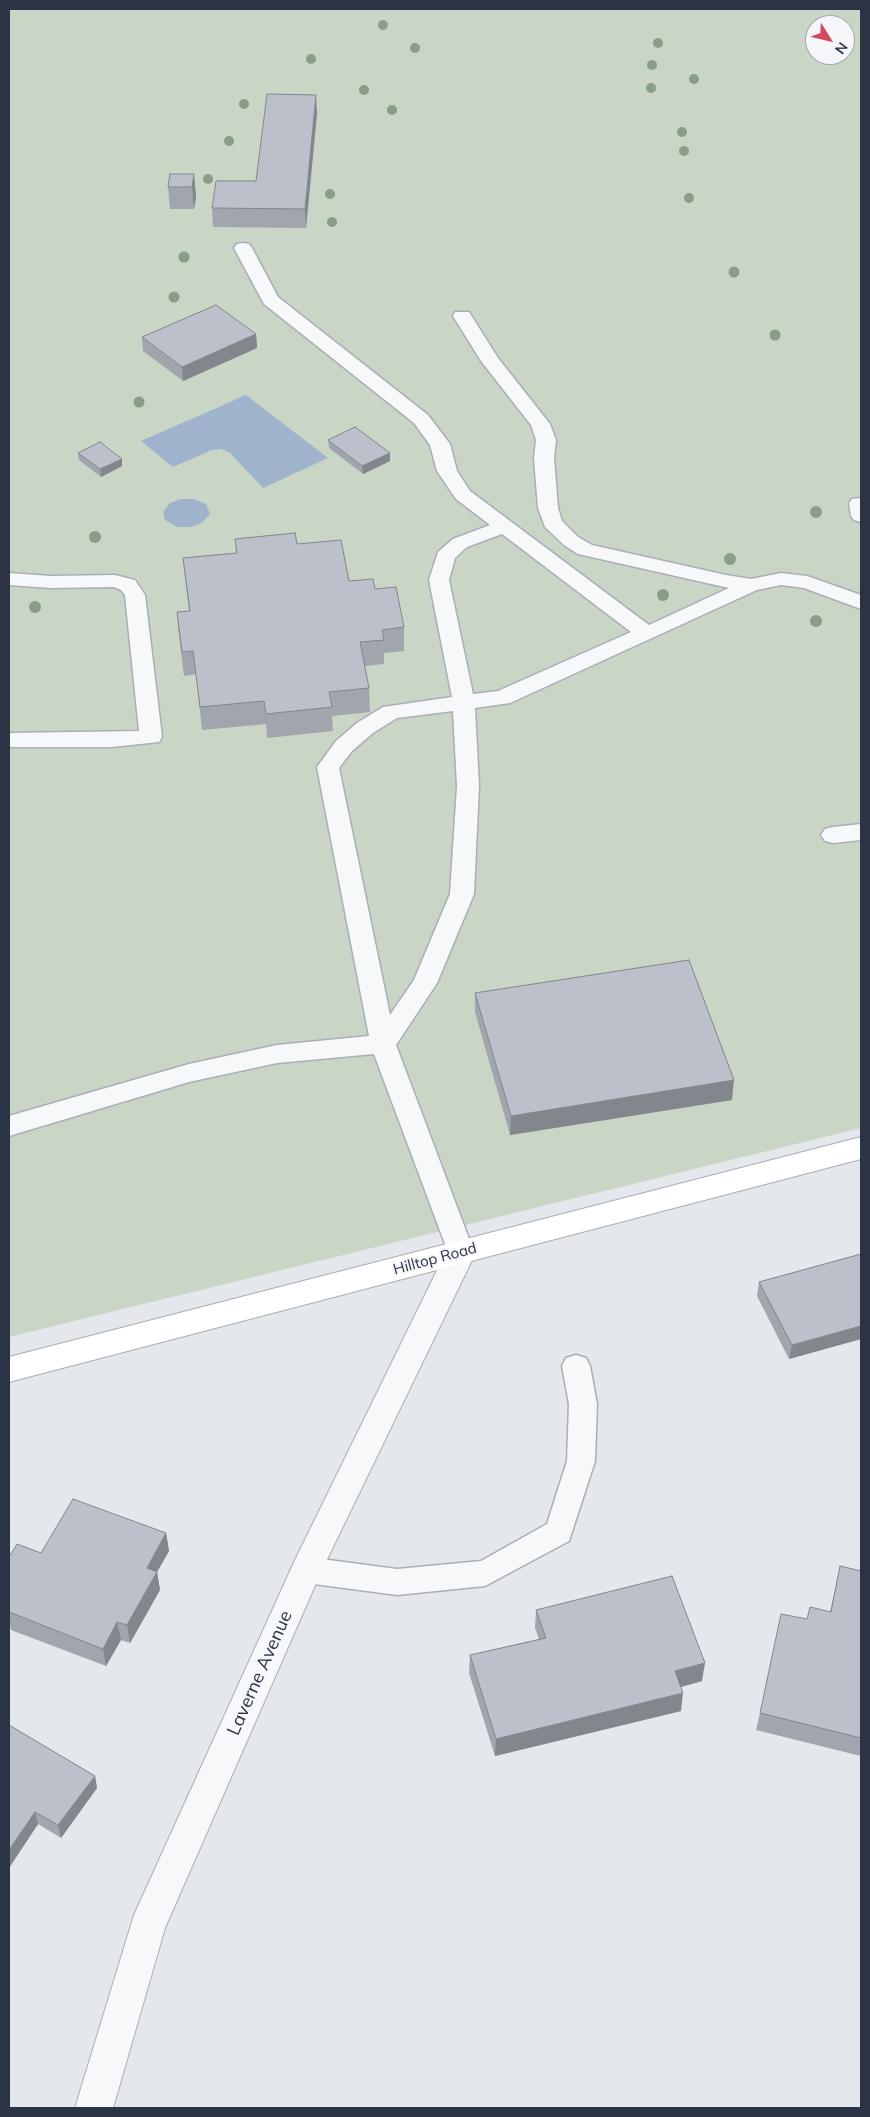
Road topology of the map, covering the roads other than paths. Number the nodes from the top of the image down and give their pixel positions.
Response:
1 (243, 248) dead end
2 (462, 316) dead end
3 (506, 526) junction
4 (9, 579) edge
5 (751, 585) junction
6 (861, 602) edge
7 (647, 634) junction
8 (464, 702) junction
9 (9, 740) edge
10 (861, 832) edge
11 (833, 835) dead end
12 (383, 1044) junction
13 (9, 1126) edge
14 (861, 1148) edge
15 (461, 1252) junction
16 (576, 1366) dead end
17 (9, 1370) edge
18 (306, 1570) junction
19 (94, 2108) edge

1 - 3 lane
2 - 5 lane
3 - 7 lane
3 - 8 lane
4 - 9 lane
5 - 6 lane
5 - 7 lane
7 - 8 lane
8 - 12 lane
8 - 12 lane
10 - 11 lane
12 - 13 lane
12 - 15 lane
14 - 15 street, Hilltop Road
15 - 17 street, Hilltop Road
15 - 18 street, Laverne Avenue
16 - 18 lane
18 - 19 street, Laverne Avenue

